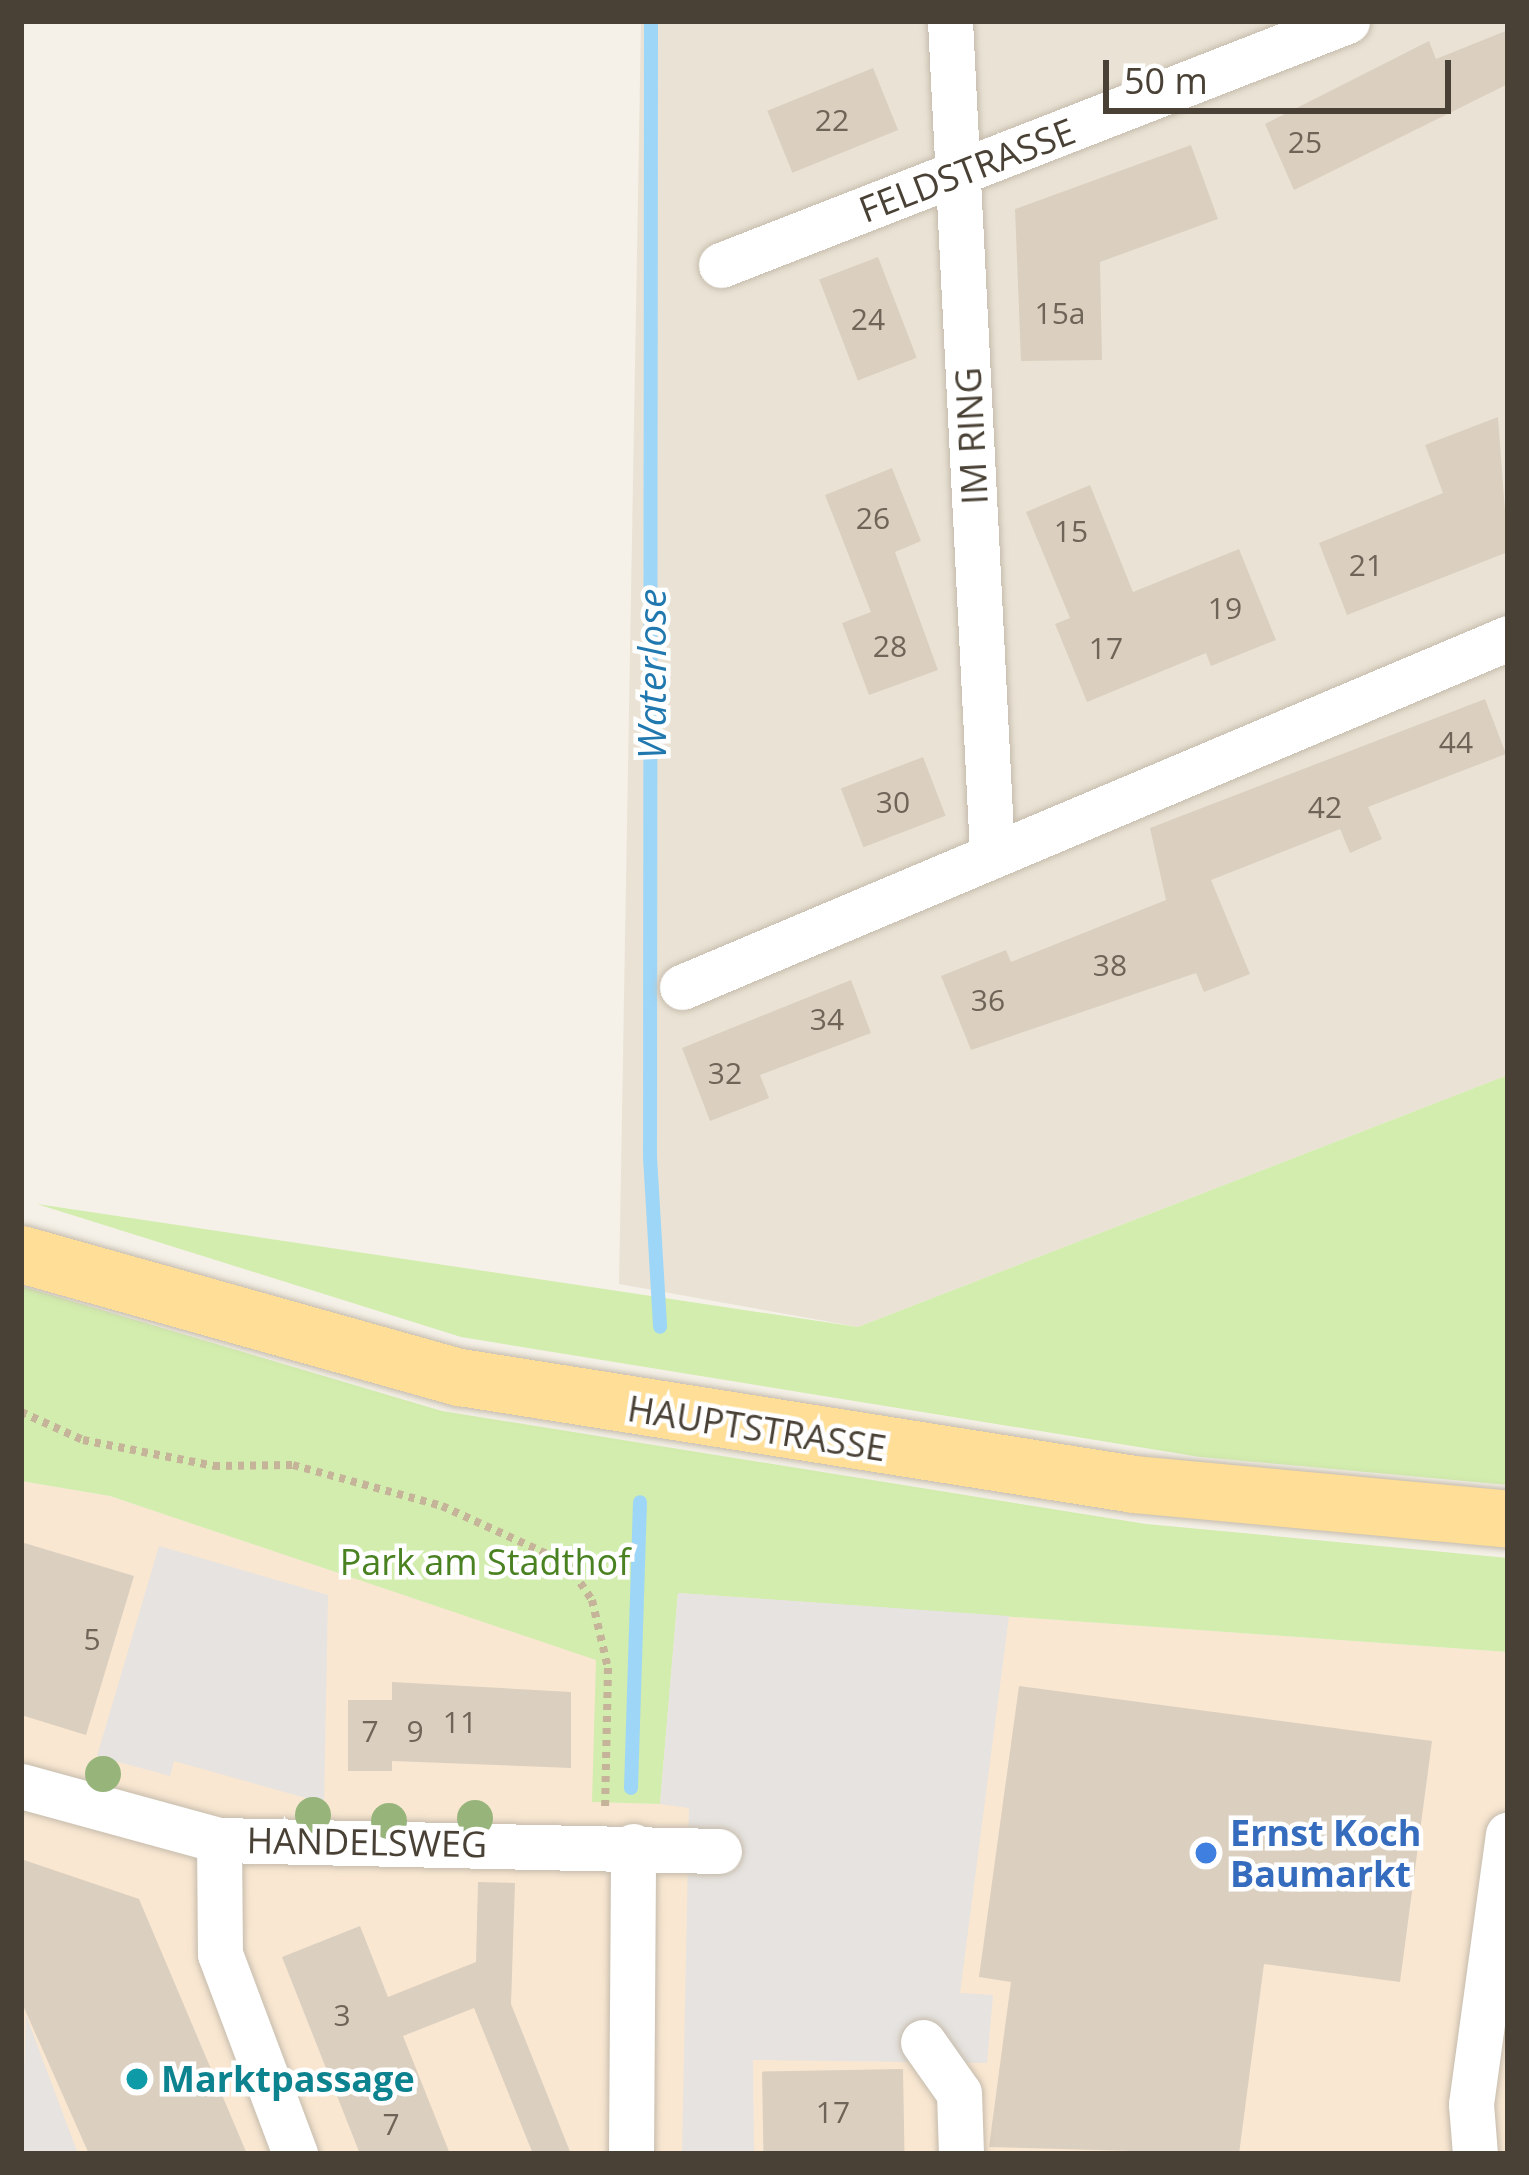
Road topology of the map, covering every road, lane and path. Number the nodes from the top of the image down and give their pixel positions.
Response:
1 (950, 21) edge
2 (1346, 21) edge
3 (958, 175) junction
4 (721, 265) dead end
5 (1508, 638) edge
6 (992, 852) junction
7 (682, 987) dead end
8 (21, 1254) edge
9 (21, 1412) edge
10 (1508, 1520) edge
11 (21, 1786) edge
12 (1508, 1835) edge
13 (219, 1840) junction
14 (619, 1845) junction
15 (719, 1851) dead end
16 (922, 2042) dead end
17 (295, 2154) edge
18 (631, 2154) edge
19 (961, 2154) edge
20 (1475, 2154) edge

1 - 3 street, IM RING
2 - 3 street, FELDSTRASSE
3 - 4 street, FELDSTRASSE
3 - 6 street, IM RING
5 - 6 street
6 - 7 street
8 - 10 main road, HAUPTSTRASSE
9 - 14 path
11 - 13 street, HANDELSWEG
12 - 20 street
13 - 14 street, HANDELSWEG
13 - 17 street
14 - 15 street, HANDELSWEG
14 - 18 street
16 - 19 street

